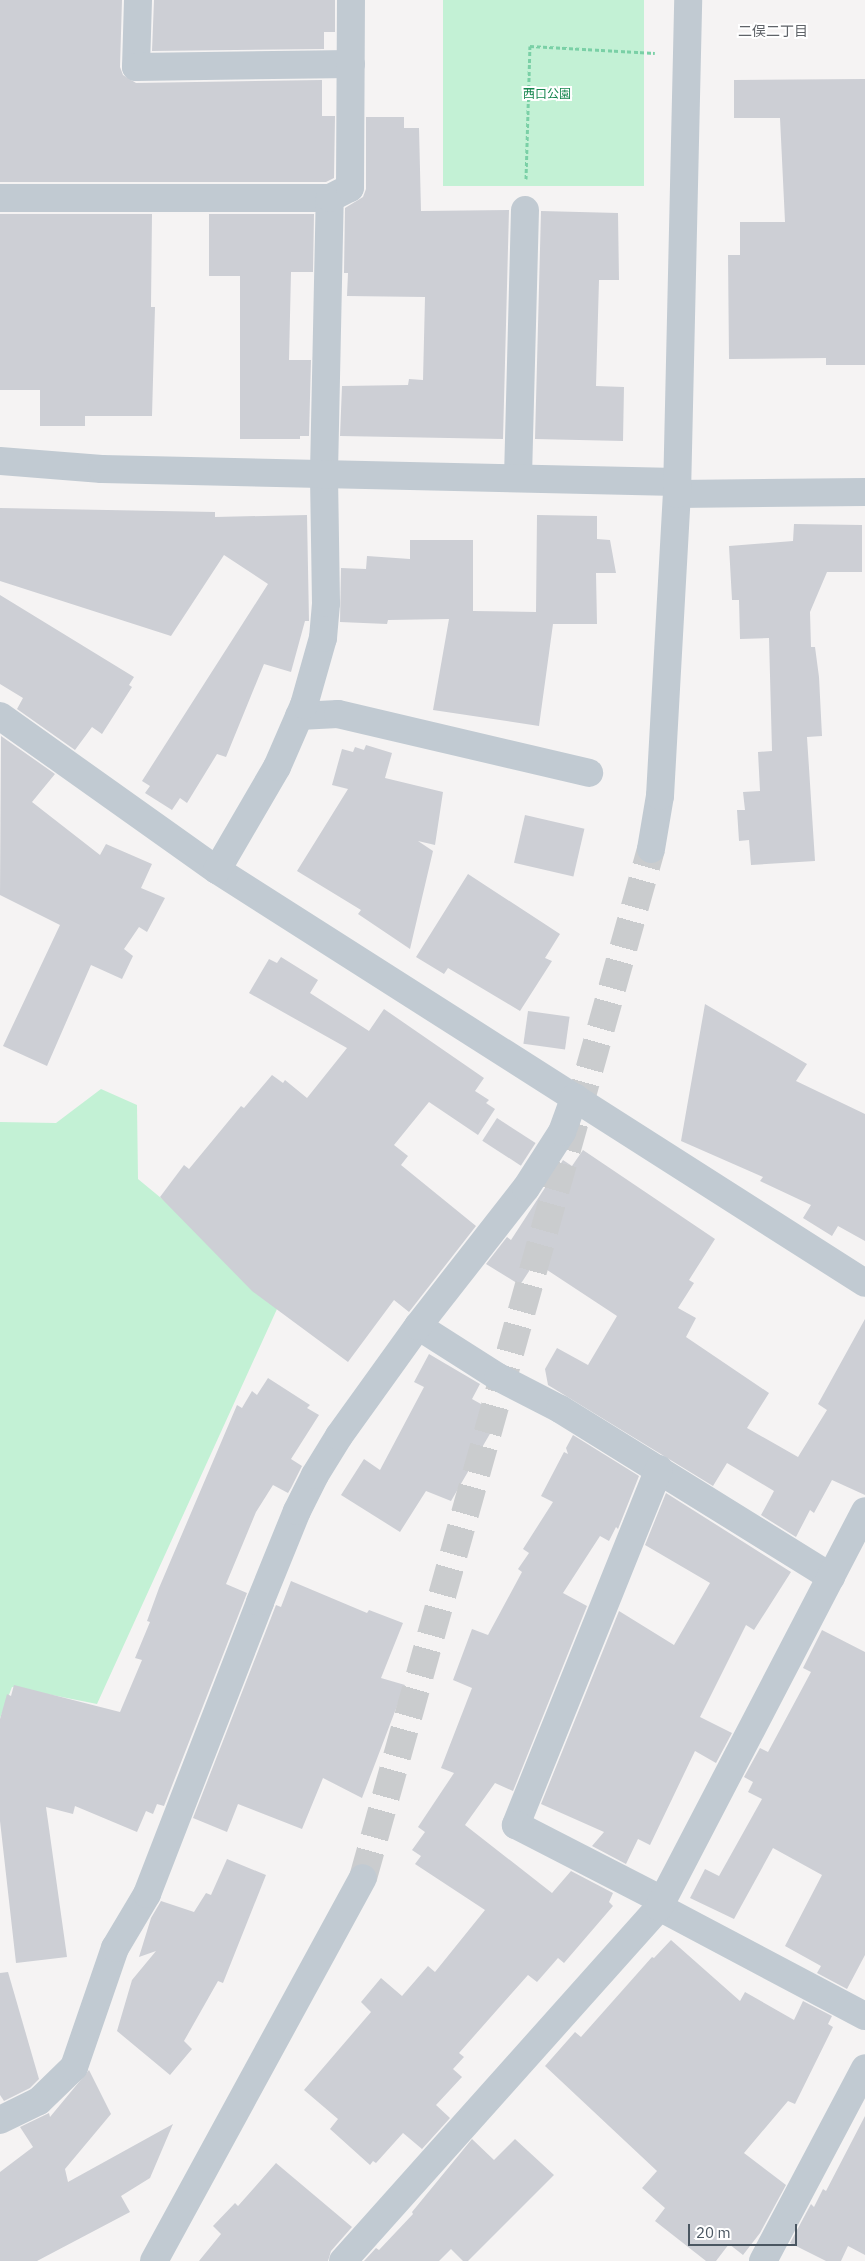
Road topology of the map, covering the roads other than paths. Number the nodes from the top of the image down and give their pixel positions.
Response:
1 (138, 0) edge
2 (351, 0) edge
3 (688, 0) edge
4 (351, 64) junction
5 (0, 198) edge
6 (330, 198) junction
7 (525, 210) road end
8 (0, 461) edge
9 (324, 473) junction
10 (518, 477) junction
11 (677, 488) junction
12 (865, 492) edge
13 (0, 716) edge
14 (299, 716) junction
15 (589, 773) dead end
16 (651, 849) tunnel mouth
17 (217, 870) junction
18 (575, 1097) junction
19 (865, 1283) edge
20 (418, 1326) junction
21 (658, 1469) junction
22 (865, 1511) edge
23 (831, 1577) junction
24 (363, 1878) tunnel mouth
25 (661, 1903) junction
26 (865, 2016) edge
27 (865, 2068) edge
28 (0, 2120) edge
29 (154, 2261) edge
30 (343, 2261) edge
31 (763, 2261) edge

1 - 4 street
2 - 4 street
3 - 11 street
4 - 6 street
5 - 6 street
6 - 9 street
7 - 10 street
8 - 9 street
9 - 10 street
9 - 14 street
10 - 11 street
11 - 12 street
11 - 16 street
13 - 17 street
14 - 15 street
14 - 17 street
17 - 18 street
18 - 19 street
18 - 20 street
20 - 21 street
20 - 28 street
21 - 23 street
21 - 25 street
22 - 23 street
23 - 25 street
24 - 29 street
25 - 26 street
25 - 30 street
27 - 31 street

